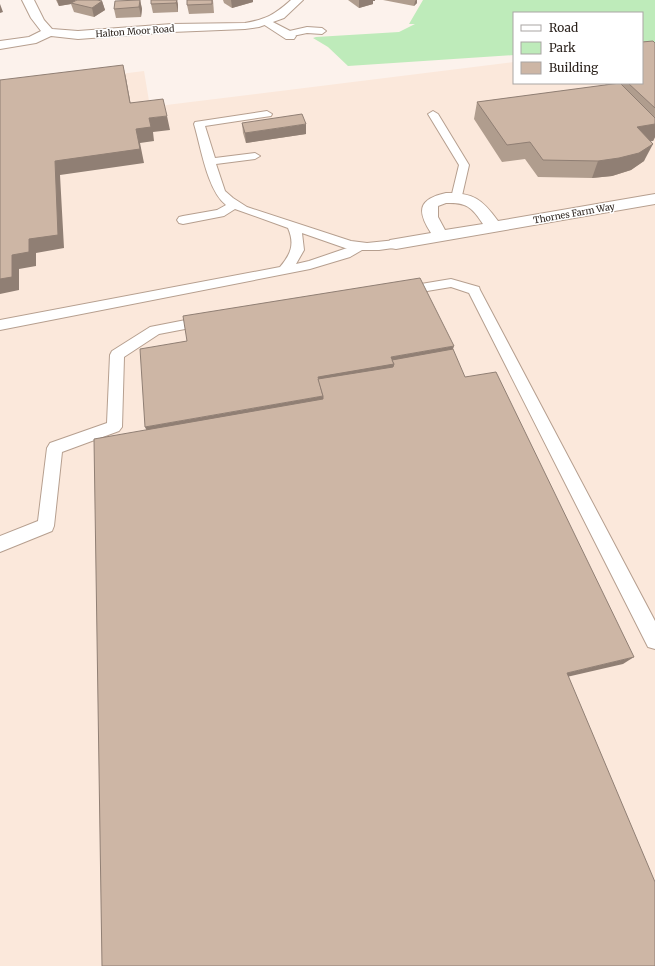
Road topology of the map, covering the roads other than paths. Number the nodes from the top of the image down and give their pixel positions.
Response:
1 (28, 0) edge
2 (297, 0) edge
3 (269, 21) junction
4 (322, 31) dead end
5 (49, 32) junction
6 (289, 35) joint
7 (0, 46) edge
8 (267, 114) dead end
9 (433, 114) dead end
10 (255, 156) dead end
11 (211, 162) junction
12 (458, 198) junction
13 (655, 199) edge
14 (234, 205) junction
15 (183, 220) dead end
16 (293, 226) junction
17 (493, 226) junction
18 (441, 236) junction
19 (396, 244) joint
20 (359, 247) junction
21 (284, 270) junction
22 (388, 293) edge
23 (217, 320) edge
24 (0, 325) edge
25 (0, 544) edge
26 (655, 640) edge

1 - 5 street
2 - 3 street
3 - 5 street, Halton Moor Road
3 - 6 street
4 - 6 lane
5 - 7 street
8 - 11 lane
9 - 12 lane
10 - 11 lane
11 - 14 lane
12 - 17 street
12 - 18 street
13 - 17 street, Thornes Farm Way
14 - 15 lane
14 - 16 lane
16 - 20 lane
16 - 21 lane
17 - 18 street, Thornes Farm Way
18 - 19 street, Thornes Farm Way
19 - 20 lane
20 - 21 lane
21 - 24 lane
22 - 26 lane
23 - 25 lane

